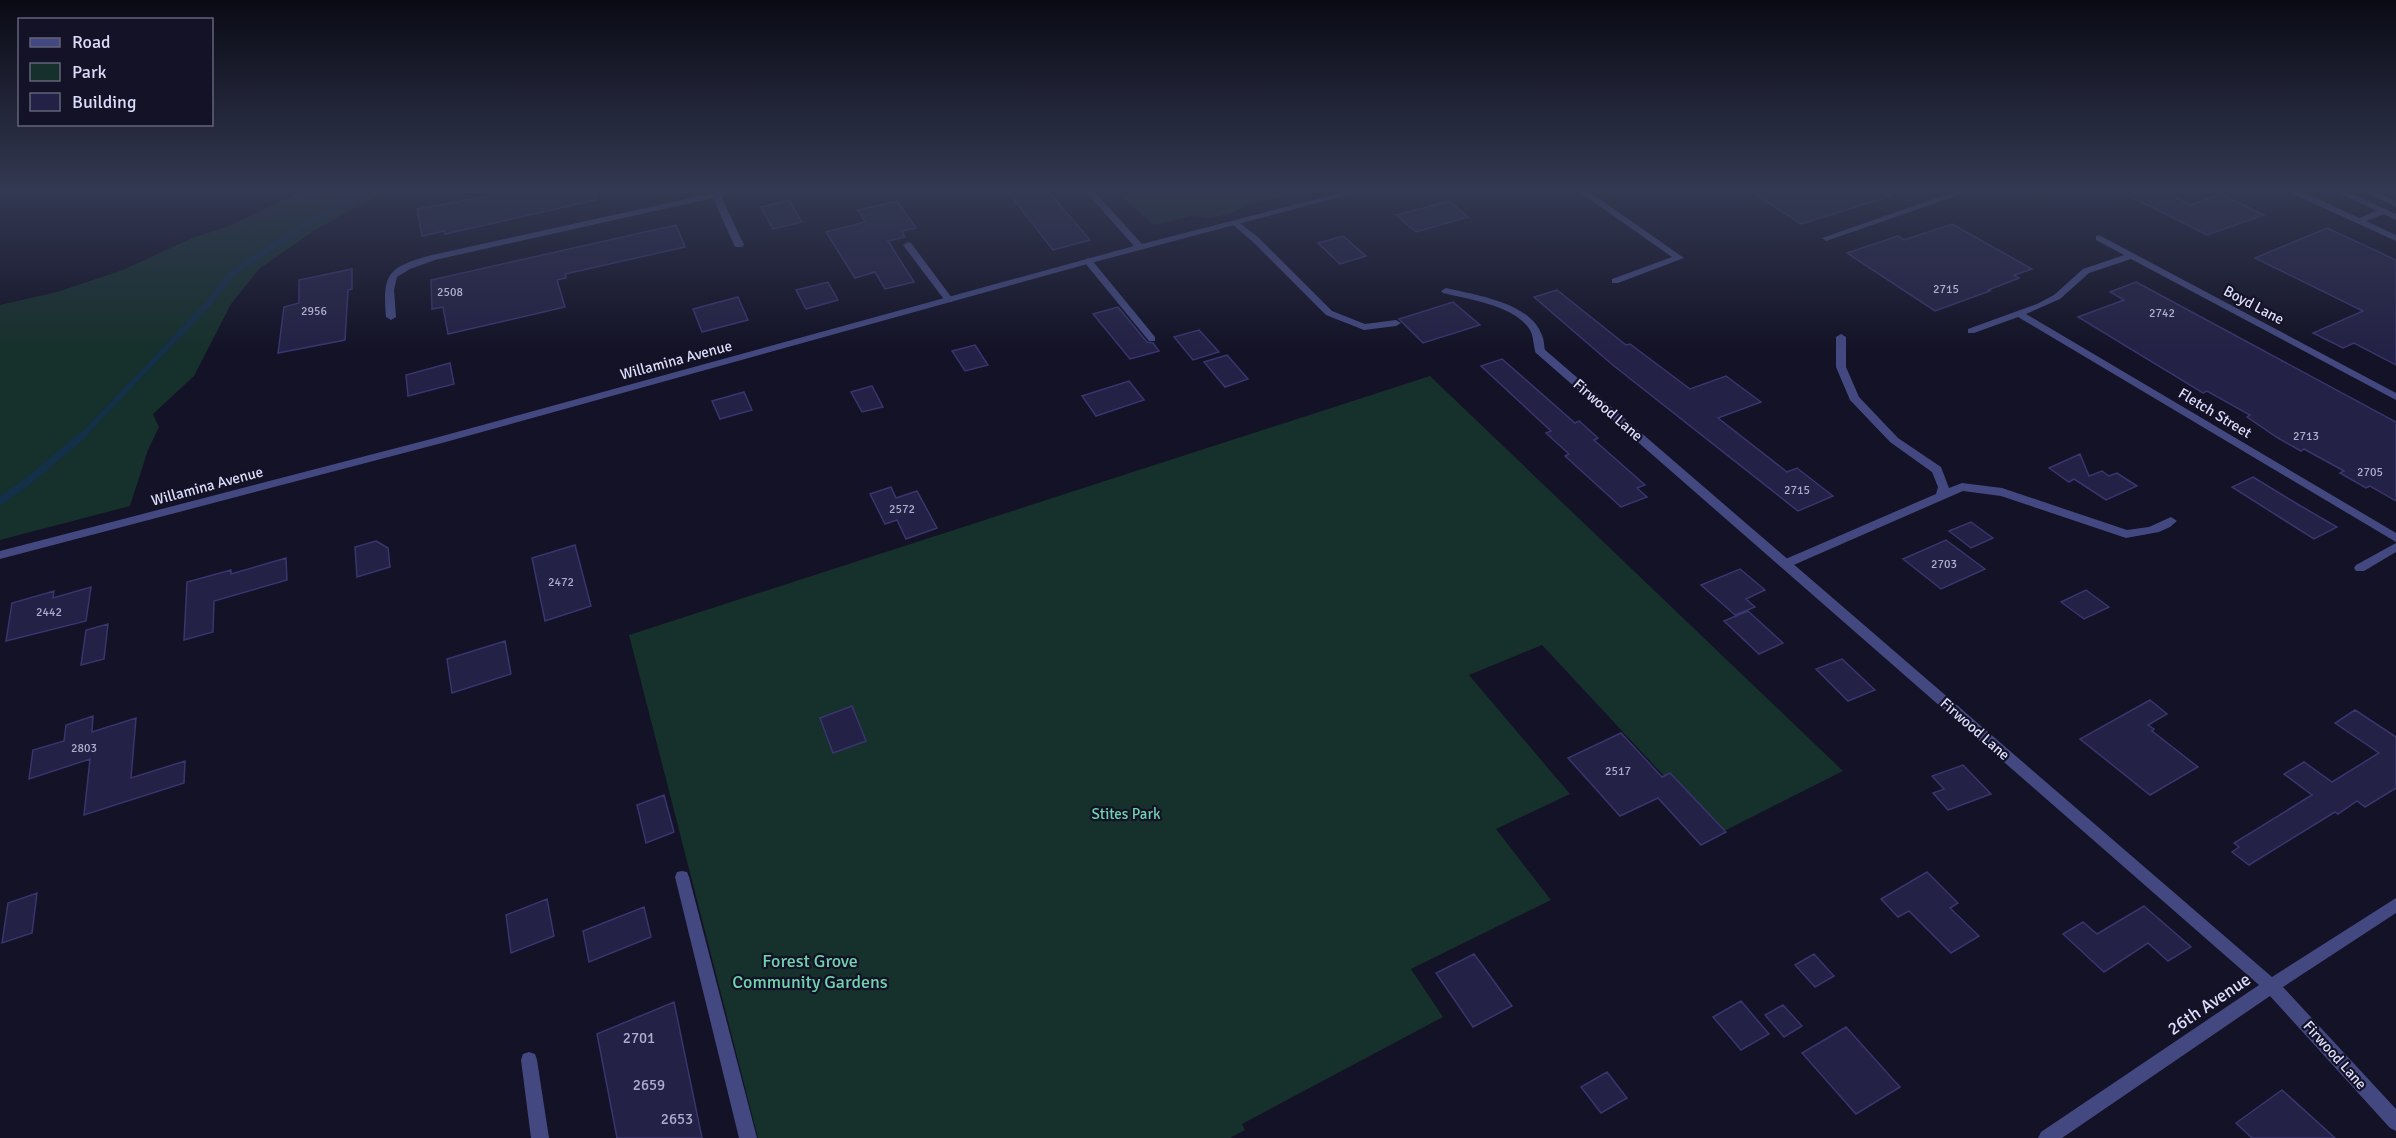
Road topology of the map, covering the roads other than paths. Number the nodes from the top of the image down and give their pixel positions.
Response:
1 (495, 244) edge
2 (1137, 244) edge
3 (1155, 244) edge
4 (1260, 244) edge
5 (1659, 244) edge
6 (2110, 244) edge
7 (908, 245) dead end
8 (1140, 248) junction
9 (2130, 255) junction
10 (1089, 261) junction
11 (1615, 280) dead end
12 (1446, 291) dead end
13 (949, 300) junction
14 (2019, 314) junction
15 (391, 316) dead end
16 (1396, 323) dead end
17 (1971, 331) dead end
18 (1841, 337) dead end
19 (1152, 339) dead end
20 (2396, 397) edge
21 (1941, 495) junction
22 (2171, 521) dead end
23 (2396, 538) edge
24 (2396, 547) edge
25 (0, 555) edge
26 (1785, 564) junction
27 (2360, 568) dead end
28 (682, 877) dead end
29 (2396, 905) edge
30 (2271, 986) junction
31 (529, 1060) dead end
32 (2396, 1122) edge
33 (540, 1138) edge
34 (748, 1138) edge
35 (2047, 1138) edge

1 - 15 street
2 - 8 street
3 - 8 street, Willamina Avenue
4 - 16 street
5 - 11 street
6 - 9 street, Boyd Lane
7 - 13 street
8 - 10 street, Willamina Avenue
9 - 14 street
9 - 20 street, Boyd Lane
10 - 13 street, Willamina Avenue
10 - 19 street
12 - 26 street, Firwood Lane
13 - 25 street, Willamina Avenue
14 - 17 street
14 - 23 street, Fletch Street
18 - 21 street
21 - 22 street
21 - 26 street
24 - 27 street
26 - 30 street, Firwood Lane
28 - 34 street
29 - 30 street, 26th Avenue
30 - 32 street, Firwood Lane
30 - 35 street, 26th Avenue
31 - 33 street

